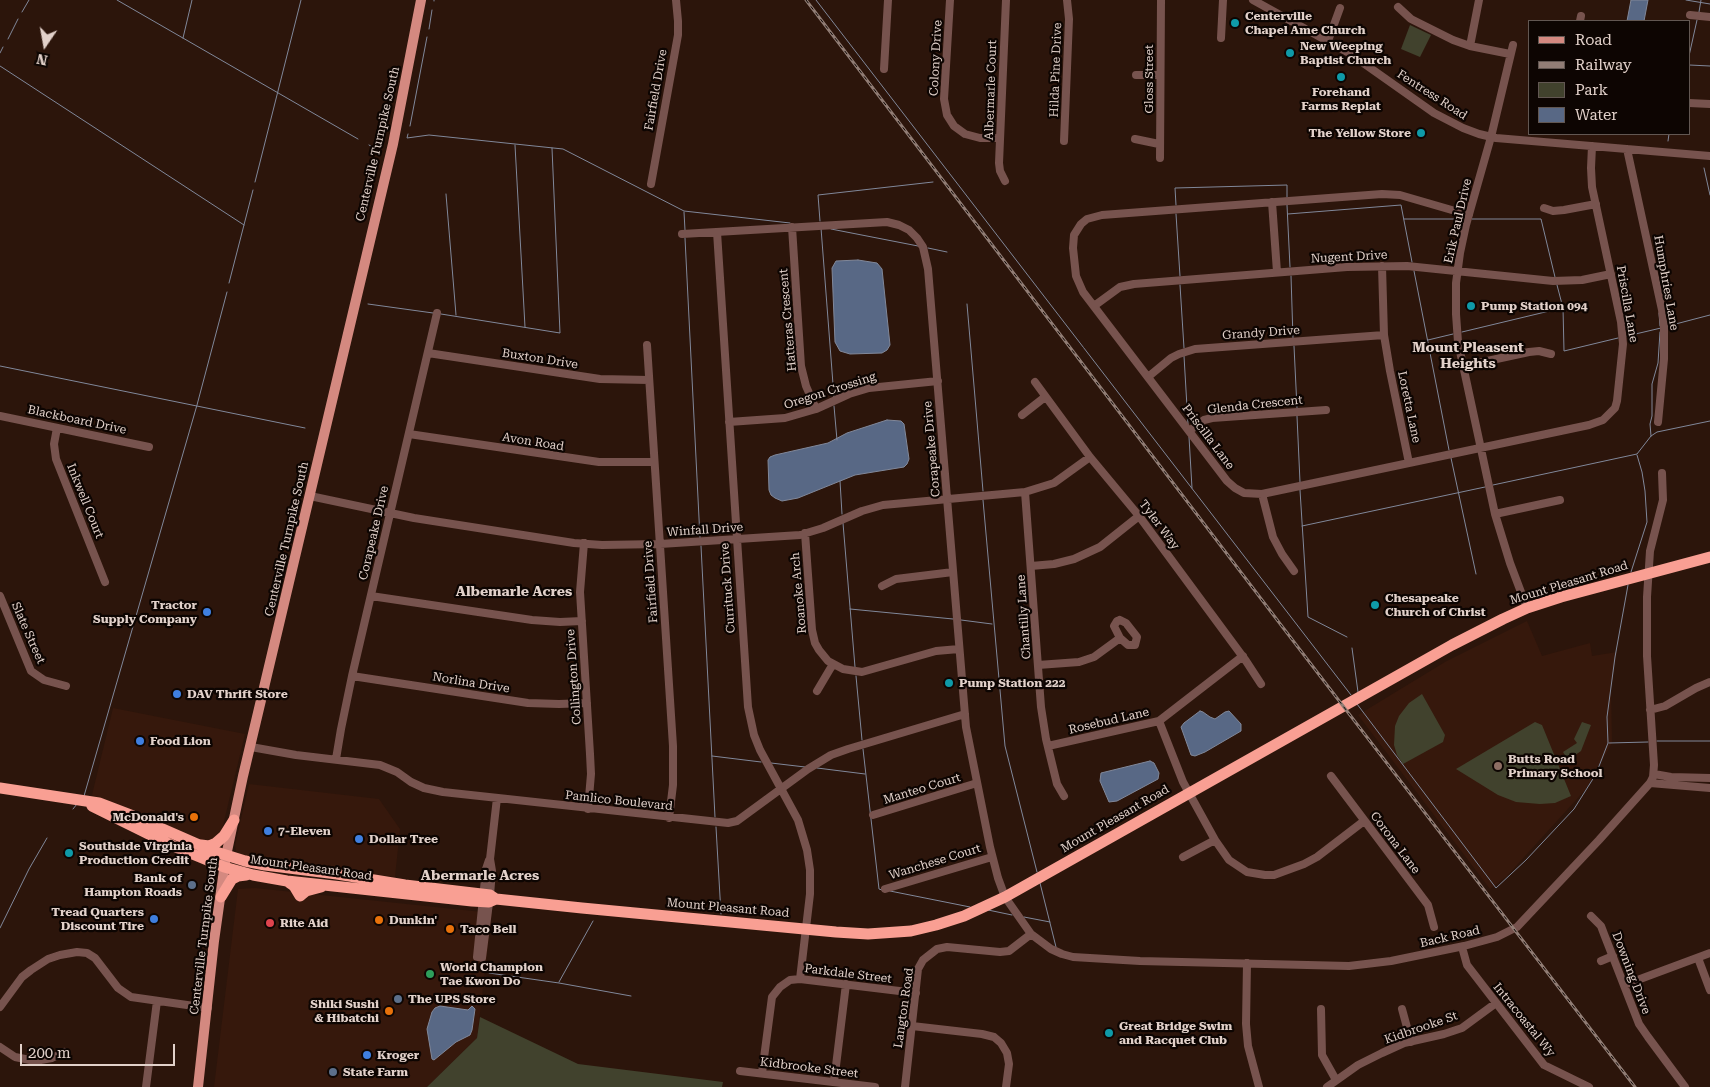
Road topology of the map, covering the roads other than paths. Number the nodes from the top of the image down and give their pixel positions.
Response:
1 (421, 0) edge
2 (676, 0) edge
3 (888, 0) edge
4 (950, 0) edge
5 (1006, 0) edge
6 (1067, 0) edge
7 (1161, 0) edge
8 (1223, 0) edge
9 (1253, 0) edge
10 (1479, 0) edge
11 (1267, 3) edge
12 (1398, 6) dead end
13 (1340, 8) dead end
14 (1690, 15) dead end
15 (1710, 17) edge
16 (1222, 38) dead end
17 (1328, 41) junction
18 (1513, 44) dead end
19 (1470, 46) junction
20 (1510, 54) junction
21 (884, 69) dead end
22 (1136, 75) dead end
23 (1160, 75) junction
24 (1690, 103) edge
25 (1710, 104) edge
26 (1561, 135) edge
27 (1000, 138) junction
28 (1491, 138) junction
29 (1135, 139) dead end
30 (1064, 141) dead end
31 (1159, 144) junction
32 (1560, 144) junction
33 (1592, 146) junction
34 (1627, 149) junction
35 (1710, 156) edge
36 (1160, 158) dead end
37 (1004, 181) dead end
38 (651, 184) dead end
39 (1272, 202) junction
40 (1596, 204) junction
41 (1544, 208) dead end
42 (1469, 215) junction
43 (792, 227) junction
44 (717, 232) junction
45 (682, 234) dead end
46 (1382, 266) junction
47 (1458, 271) junction
48 (1277, 272) junction
49 (1611, 274) junction
50 (1094, 306) junction
51 (437, 313) dead end
52 (1384, 335) junction
53 (647, 345) dead end
54 (428, 353) junction
55 (1551, 354) dead end
56 (1464, 366) junction
57 (1148, 377) junction
58 (649, 380) junction
59 (938, 381) junction
60 (1035, 382) dead end
61 (1045, 397) junction
62 (816, 409) junction
63 (1326, 410) dead end
64 (1022, 415) dead end
65 (0, 416) edge
66 (729, 422) junction
67 (1658, 422) dead end
68 (57, 428) junction
69 (1189, 431) junction
70 (409, 434) junction
71 (149, 447) dead end
72 (1481, 448) junction
73 (1090, 457) junction
74 (654, 462) junction
75 (1409, 463) junction
76 (1662, 473) dead end
77 (1025, 492) junction
78 (1262, 494) junction
79 (310, 496) junction
80 (947, 499) junction
81 (1560, 500) dead end
82 (390, 514) junction
83 (1495, 514) junction
84 (1139, 516) junction
85 (805, 533) junction
86 (736, 540) junction
87 (584, 544) junction
88 (660, 544) junction
89 (1710, 557) edge
90 (1031, 566) junction
91 (1294, 571) dead end
92 (953, 572) junction
93 (1648, 574) junction
94 (105, 582) dead end
95 (882, 586) dead end
96 (0, 596) edge
97 (371, 596) junction
98 (1527, 608) junction
99 (582, 621) junction
100 (1120, 638) dead end
101 (959, 649) junction
102 (1242, 656) junction
103 (833, 664) junction
104 (1038, 665) junction
105 (352, 676) junction
106 (1710, 682) edge
107 (1261, 684) dead end
108 (66, 686) dead end
109 (817, 691) dead end
110 (587, 703) junction
111 (1650, 710) junction
112 (965, 714) junction
113 (1159, 721) junction
114 (1048, 746) junction
115 (251, 747) junction
116 (336, 759) junction
117 (1654, 774) junction
118 (1331, 776) dead end
119 (1710, 778) edge
120 (977, 783) junction
121 (1650, 783) junction
122 (0, 788) edge
123 (1710, 788) edge
124 (781, 789) junction
125 (1189, 793) junction
126 (1064, 796) dead end
127 (497, 798) junction
128 (76, 800) junction
129 (588, 808) junction
130 (873, 815) dead end
131 (669, 818) junction
132 (234, 820) junction
133 (1364, 821) junction
134 (1215, 840) junction
135 (197, 845) junction
136 (992, 856) junction
137 (1183, 857) dead end
138 (225, 861) junction
139 (337, 874) junction
140 (253, 876) junction
141 (332, 885) junction
142 (885, 889) dead end
143 (221, 897) junction
144 (1005, 897) junction
145 (488, 898) junction
146 (1591, 916) dead end
147 (1434, 927) dead end
148 (805, 929) junction
149 (1031, 934) junction
150 (1462, 947) junction
151 (1710, 953) edge
152 (1613, 956) junction
153 (479, 957) dead end
154 (1698, 958) junction
155 (1601, 961) dead end
156 (1247, 963) junction
157 (800, 979) junction
158 (846, 984) junction
159 (1624, 985) junction
160 (1710, 990) edge
161 (916, 993) junction
162 (157, 1002) junction
163 (1496, 1003) junction
164 (0, 1007) edge
165 (208, 1008) junction
166 (1321, 1009) dead end
167 (1402, 1009) dead end
168 (912, 1026) junction
169 (1411, 1042) junction
170 (0, 1047) edge
171 (64, 1052) dead end
172 (740, 1071) dead end
173 (762, 1073) junction
174 (1336, 1080) junction
175 (834, 1082) junction
176 (146, 1087) edge
177 (198, 1087) edge
178 (875, 1087) edge
179 (905, 1087) edge
180 (1006, 1087) edge
181 (1259, 1087) edge
182 (1327, 1087) edge
183 (1589, 1087) edge
184 (1686, 1087) edge

1 - 79 main road, Centerville Turnpike South
2 - 38 street, Fairfield Drive
3 - 21 street
4 - 27 street, Colony Drive
5 - 27 street, Albermarle Court
6 - 30 street, Hilda Pine Drive
7 - 23 street, Gloss Street
8 - 16 street
9 - 11 street, Fentress Road
10 - 19 street
11 - 17 street, Fentress Road
12 - 19 street
13 - 17 street
14 - 15 street
17 - 28 street, Fentress Road
18 - 20 street, Erik Paul Drive
19 - 20 street
20 - 28 street, Erik Paul Drive
22 - 23 street
23 - 31 street, Gloss Street
24 - 25 street
26 - 32 street
27 - 37 street, Albermarle Court
28 - 32 street, Fentress Road
28 - 42 street, Erik Paul Drive
29 - 31 street
31 - 36 street, Gloss Street
32 - 33 street, Fentress Road
33 - 34 street, Fentress Road
33 - 40 street, Priscilla Lane
34 - 35 street, Fentress Road
34 - 67 street, Humphries Lane
39 - 42 street, Priscilla Lane
39 - 48 street
39 - 50 street, Priscilla Lane
40 - 41 street
40 - 49 street, Priscilla Lane
42 - 47 street, Erik Paul Drive
43 - 44 street, Corapeake Drive
43 - 59 street, Corapeake Drive
43 - 62 street, Hatteras Crescent
44 - 45 street, Corapeake Drive
44 - 66 street, Currituck Drive
46 - 47 street, Nugent Drive
46 - 48 street, Nugent Drive
46 - 52 street, Loretta Lane
47 - 49 street, Nugent Drive
47 - 56 street, Erik Paul Drive
48 - 50 street, Nugent Drive
49 - 72 street, Priscilla Lane
50 - 57 street, Priscilla Lane
51 - 54 street, Corapeake Drive
52 - 57 street, Grandy Drive
52 - 75 street, Loretta Lane
53 - 58 street, Fairfield Drive
54 - 58 street, Buxton Drive
54 - 70 street, Corapeake Drive
55 - 56 street
56 - 72 street, Erik Paul Drive
57 - 69 street, Priscilla Lane
58 - 74 street, Fairfield Drive
59 - 62 street, Oregon Crossing
59 - 80 street, Corapeake Drive
60 - 61 street, Tyler Way
61 - 64 street
61 - 73 street, Tyler Way
62 - 66 street, Oregon Crossing
63 - 69 street, Glenda Crescent
65 - 68 street, Blackboard Drive
66 - 86 street, Currituck Drive
68 - 71 street, Blackboard Drive
68 - 94 street, Inkwell Court
69 - 78 street, Priscilla Lane
70 - 74 street, Avon Road
70 - 82 street, Corapeake Drive
72 - 75 street, Priscilla Lane
72 - 83 street, Erik Paul Drive
73 - 77 street, Winfall Drive
73 - 84 street, Tyler Way
74 - 88 street, Fairfield Drive
75 - 78 street, Priscilla Lane
76 - 93 street, Back Road
77 - 80 street, Winfall Drive
77 - 90 street, Chantilly Lane
78 - 91 street
79 - 82 street, Winfall Drive
79 - 115 main road, Centerville Turnpike South
80 - 85 street, Winfall Drive
80 - 92 street, Corapeake Drive
81 - 83 street
82 - 87 street, Winfall Drive
82 - 97 street, Corapeake Drive
83 - 98 street, Erik Paul Drive
84 - 90 street
84 - 102 street, Tyler Way
85 - 86 street, Winfall Drive
85 - 103 street, Roanoke Arch
86 - 88 street, Winfall Drive
86 - 124 street, Currituck Drive
87 - 88 street, Winfall Drive
87 - 99 street, Collington Drive
88 - 131 street, Fairfield Drive
89 - 93 highway, Mount Pleasant Road
90 - 104 street, Chantilly Lane
92 - 95 street
92 - 101 street, Corapeake Drive
93 - 98 highway, Mount Pleasant Road
93 - 111 street, Back Road
96 - 108 street, Slate Street
97 - 99 street
97 - 105 street, Corapeake Drive
98 - 125 highway, Mount Pleasant Road
99 - 110 street, Collington Drive
100 - 104 street
101 - 103 street
101 - 112 street, Corapeake Drive
102 - 107 street, Tyler Way
102 - 113 street, Rosebud Lane
103 - 109 street
104 - 114 street, Chantilly Lane
105 - 110 street, Norlina Drive
105 - 116 street, Corapeake Drive
106 - 111 street
110 - 129 street, Collington Drive
111 - 117 street, Back Road
112 - 120 street, Corapeake Drive
112 - 124 street, Pamlico Boulevard
113 - 114 street, Rosebud Lane
113 - 125 street
114 - 126 street, Chantilly Lane
115 - 116 street, Pamlico Boulevard
115 - 132 main road, Centerville Turnpike South
116 - 127 street, Pamlico Boulevard
117 - 119 street
117 - 121 street, Back Road
118 - 133 street, Corona Lane
120 - 130 street, Manteo Court
120 - 136 street, Corapeake Drive
121 - 123 street
121 - 150 street, Back Road
122 - 128 highway, Mount Pleasant Road
124 - 131 street, Pamlico Boulevard
124 - 148 street, Currituck Drive
125 - 134 street
125 - 144 highway, Mount Pleasant Road
127 - 129 street, Pamlico Boulevard
127 - 145 street
128 - 135 highway, Mount Pleasant Road
128 - 138 highway, Mount Pleasant Road
129 - 131 street, Pamlico Boulevard
132 - 135 highway
132 - 138 main road, Centerville Turnpike South
133 - 134 street
133 - 147 street, Corona Lane
134 - 137 street
135 - 138 highway, Mount Pleasant Road
136 - 142 street, Wanchese Court
136 - 144 street, Corapeake Drive
138 - 139 highway, Mount Pleasant Road
138 - 140 highway, Mount Pleasant Road
138 - 143 main road, Centerville Turnpike South
139 - 141 highway
139 - 145 highway, Mount Pleasant Road
140 - 141 highway, Mount Pleasant Road
140 - 143 highway
141 - 145 highway, Mount Pleasant Road
143 - 165 main road, Centerville Turnpike South
144 - 148 highway, Mount Pleasant Road
144 - 149 street, Back Road
145 - 148 highway, Mount Pleasant Road
145 - 153 street
146 - 152 street, Downing Drive
148 - 157 street, Currituck Drive
149 - 156 street, Back Road
149 - 161 street, Langton Road
150 - 156 street, Back Road
150 - 163 street, Intracoastal Wy
151 - 154 street
152 - 155 street
152 - 159 street, Downing Drive
154 - 159 street
154 - 160 street
156 - 181 street
157 - 158 street, Parkdale Street
157 - 173 street, Parkdale Street
158 - 161 street, Parkdale Street
158 - 175 street
159 - 184 street, Downing Drive
161 - 168 street, Langton Road
162 - 164 street
162 - 165 street
162 - 176 street
163 - 169 street, Kidbrooke St
163 - 183 street, Intracoastal Wy
165 - 177 main road, Centerville Turnpike South
166 - 174 street
167 - 169 street
168 - 179 street, Langton Road
168 - 180 street
169 - 174 street, Kidbrooke St
170 - 171 street
172 - 173 street, Kidbrooke Street
173 - 175 street, Kidbrooke Street
174 - 182 street, Kidbrooke St
175 - 178 street, Kidbrooke Street

